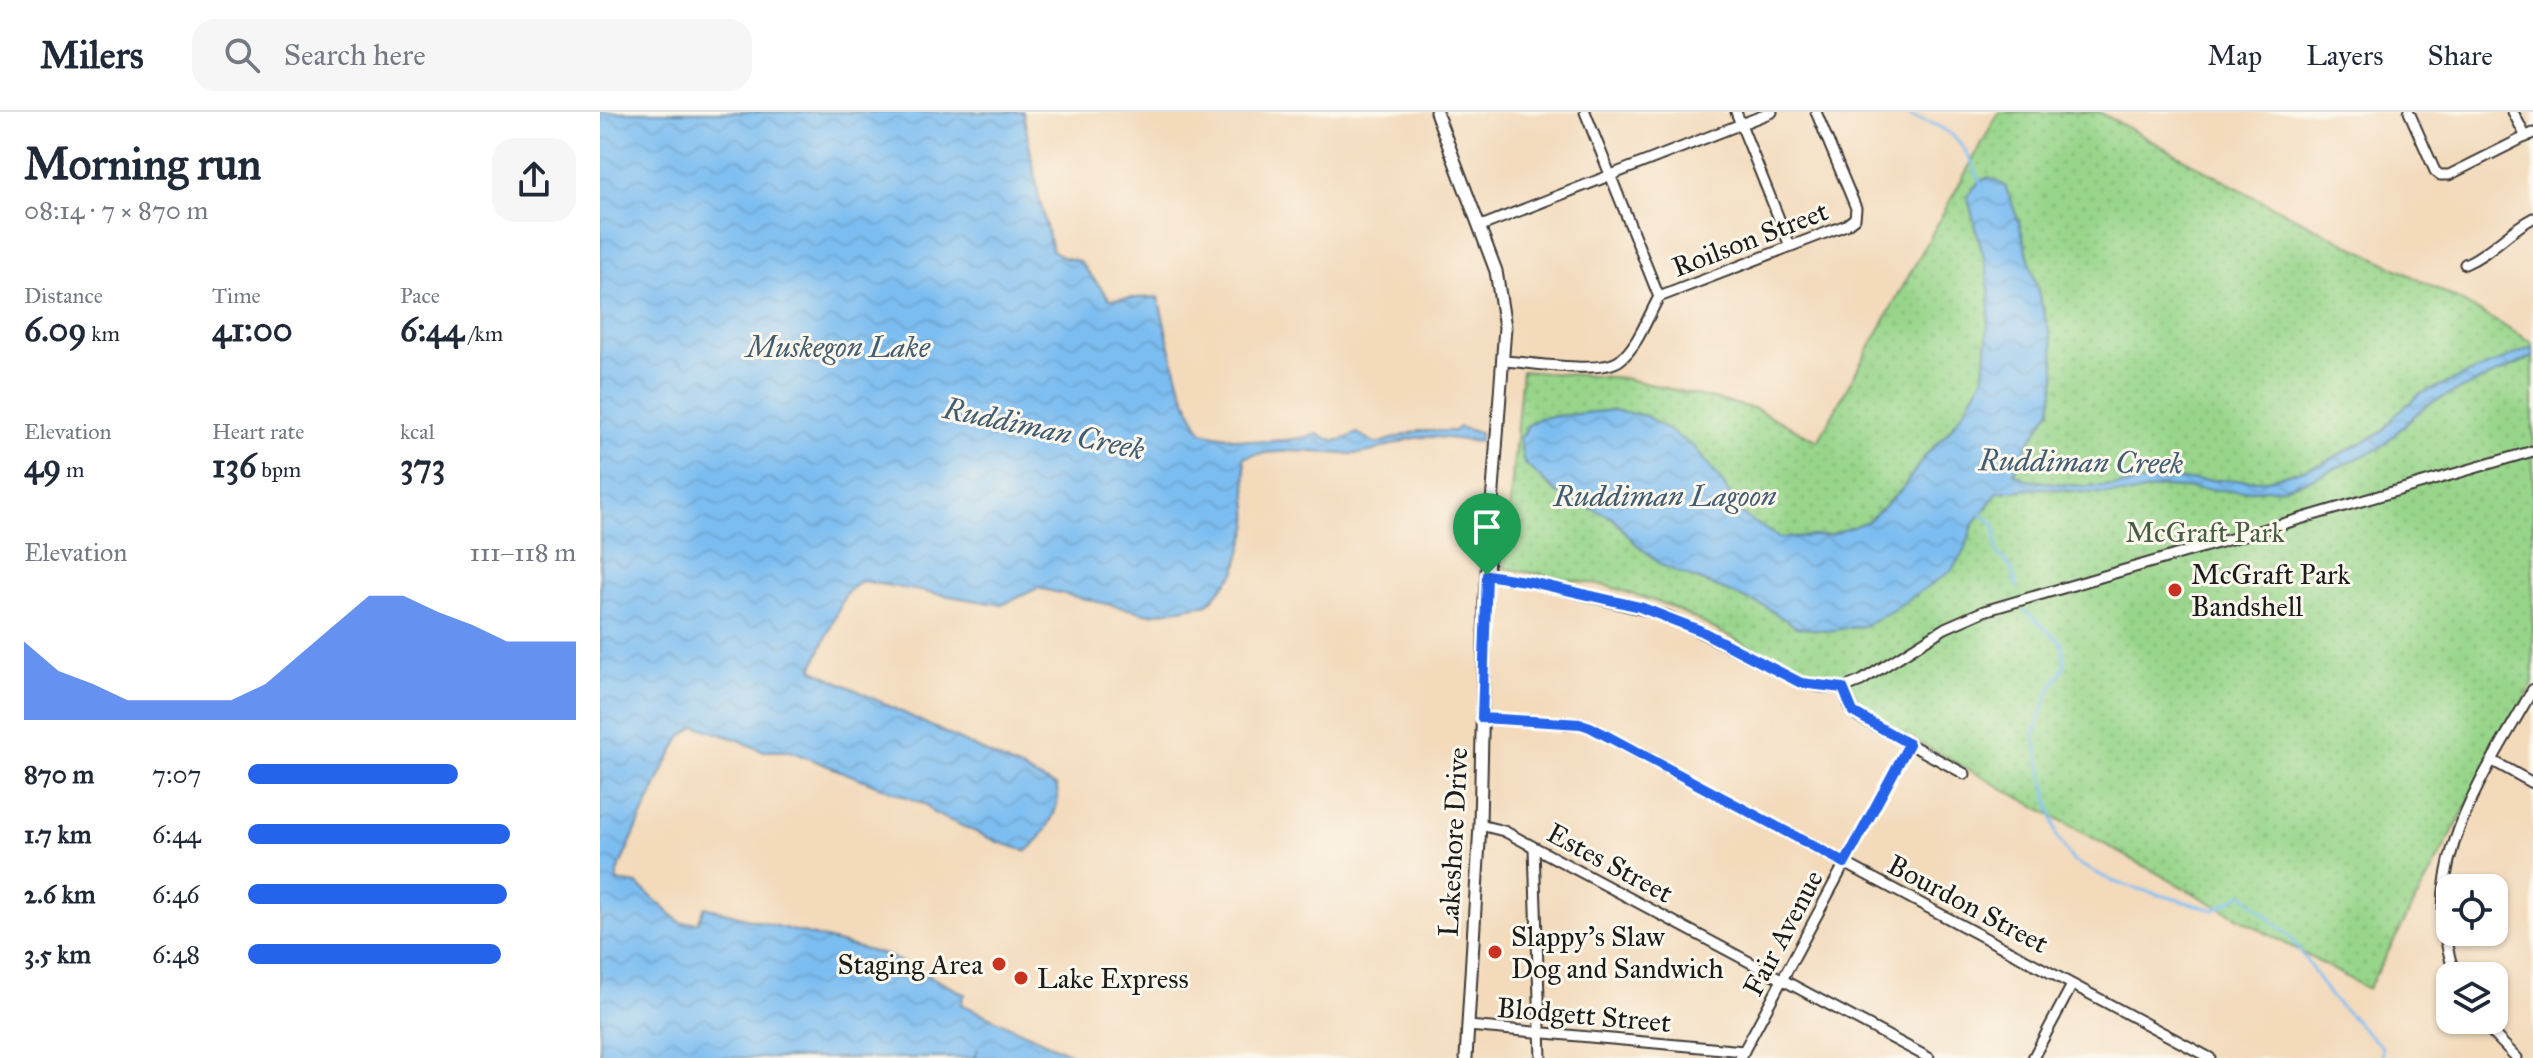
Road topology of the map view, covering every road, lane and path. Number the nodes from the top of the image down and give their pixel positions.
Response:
1 (1436, 112) edge
2 (1585, 112) edge
3 (1736, 112) edge
4 (1772, 112) edge
5 (1816, 112) edge
6 (2409, 112) edge
7 (2513, 112) edge
8 (1741, 124) junction
9 (2529, 135) edge
10 (1610, 174) junction
11 (2533, 218) edge
12 (1481, 226) junction
13 (1790, 246) junction
14 (2465, 264) dead end
15 (1659, 297) junction
16 (1504, 361) junction
17 (2533, 451) edge
18 (1487, 575) junction
19 (1843, 688) junction
20 (2533, 689) edge
21 (1482, 718) junction
22 (1909, 744) junction
23 (2493, 761) junction
24 (1965, 774) dead end
25 (2533, 783) edge
26 (1480, 825) junction
27 (1534, 848) junction
28 (1845, 863) junction
29 (2451, 962) edge
30 (1783, 980) junction
31 (2072, 985) junction
32 (1468, 1026) junction
33 (1539, 1032) junction
34 (2494, 1034) edge
35 (1742, 1054) edge
36 (1466, 1058) edge
37 (1541, 1058) edge
38 (1929, 1058) edge
39 (2033, 1058) edge
40 (2210, 1058) edge
41 (2517, 1058) edge

1 - 12 main road, Lakeshore Drive
2 - 10 street
3 - 8 street
4 - 8 street
5 - 13 street, Roilson Street
6 - 9 street
7 - 9 street
8 - 10 street
8 - 13 street
10 - 12 street
10 - 15 street
11 - 14 street
12 - 16 main road, Lakeshore Drive
13 - 15 street, Roilson Street
15 - 16 street
16 - 18 main road, Lakeshore Drive
17 - 19 street
18 - 19 street
18 - 21 main road, Lakeshore Drive
19 - 22 street
20 - 23 street
21 - 26 main road, Lakeshore Drive
21 - 28 street, Bourdon Street
22 - 24 street
22 - 28 street, Fair Avenue
23 - 25 street
23 - 29 street
26 - 27 street, Estes Street
26 - 32 main road, Lakeshore Drive
27 - 30 street, Estes Street
27 - 33 street
28 - 30 street, Fair Avenue
28 - 31 street, Bourdon Street
30 - 35 street, Fair Avenue
30 - 38 street, Estes Street
31 - 39 street
31 - 40 street, Bourdon Street
32 - 33 street, Blodgett Street
32 - 36 main road, Lakeshore Drive
33 - 35 street, Blodgett Street
33 - 37 street
34 - 41 street

